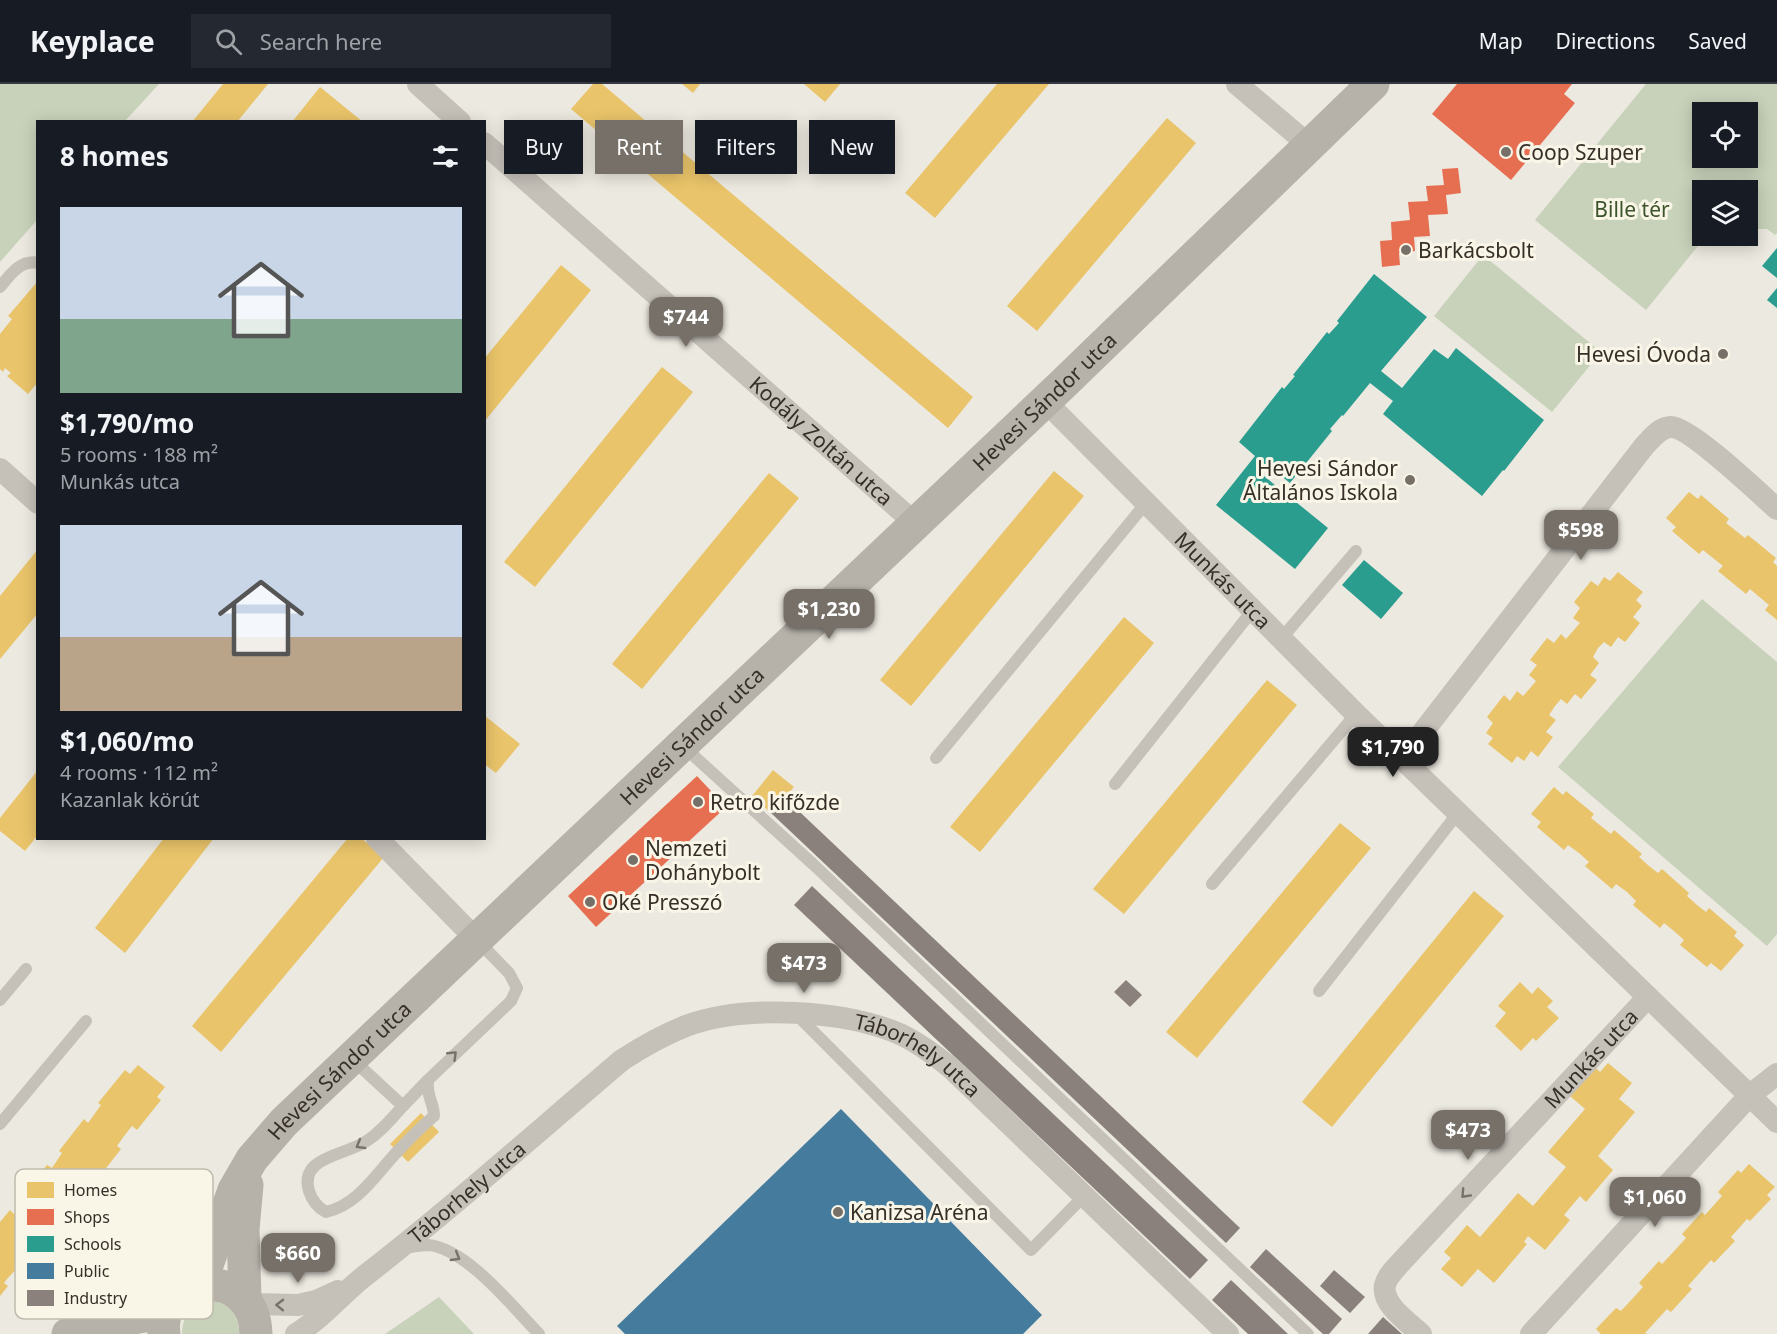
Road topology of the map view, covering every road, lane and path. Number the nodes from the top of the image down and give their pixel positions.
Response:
1 (418, 84) edge
2 (1237, 84) edge
3 (1373, 84) edge
4 (458, 120) edge
5 (486, 145) edge
6 (1310, 146) junction
7 (36, 262) edge
8 (0, 286) edge
9 (1044, 400) junction
10 (0, 469) edge
11 (36, 501) edge
12 (1146, 503) junction
13 (1777, 508) edge
14 (915, 523) junction
15 (1356, 551) dead end
16 (1252, 611) junction
17 (1281, 639) junction
18 (1356, 714) junction
19 (681, 745) junction
20 (936, 758) dead end
21 (1402, 759) junction
22 (1115, 784) dead end
23 (1458, 813) junction
24 (379, 840) edge
25 (1212, 885) dead end
26 (477, 940) junction
27 (26, 969) dead end
28 (1319, 991) dead end
29 (1648, 997) junction
30 (0, 1000) edge
31 (796, 1014) junction
32 (86, 1021) dead end
33 (351, 1058) junction
34 (1777, 1074) edge
35 (428, 1080) junction
36 (1750, 1095) junction
37 (403, 1106) junction
38 (1777, 1122) edge
39 (0, 1124) edge
40 (247, 1168) junction
41 (1084, 1196) junction
42 (213, 1248) edge
43 (400, 1248) junction
44 (213, 1284) edge
45 (351, 1287) junction
46 (250, 1313) edge
47 (129, 1319) edge
48 (166, 1319) edge
49 (68, 1334) edge
50 (164, 1334) edge
51 (296, 1334) edge
52 (539, 1334) edge
53 (1228, 1334) edge
54 (1308, 1334) edge
55 (1421, 1334) edge
56 (1531, 1334) edge

1 - 4 street
2 - 6 street
3 - 6 main road, Hevesi Sándor utca
5 - 14 street, Kodály Zoltán utca
6 - 9 main road, Hevesi Sándor utca
7 - 8 lane
9 - 12 street, Munkás utca
9 - 14 main road, Hevesi Sándor utca
10 - 11 street
12 - 16 street, Munkás utca
12 - 20 lane
13 - 21 street
14 - 19 main road, Hevesi Sándor utca
15 - 17 lane
16 - 17 street, Munkás utca
16 - 22 lane
17 - 18 street, Munkás utca
18 - 21 street, Munkás utca
18 - 25 lane
19 - 26 main road, Hevesi Sándor utca
19 - 54 lane
21 - 23 street, Munkás utca
23 - 28 lane
23 - 29 street, Munkás utca
24 - 26 street
26 - 33 main road, Hevesi Sándor utca
35 -> 26 lane
27 - 30 lane
29 - 36 street, Munkás utca
29 -> 55 street, Munkás utca
31 - 41 street, Táborhely utca
31 - 41 lane
31 - 43 street, Táborhely utca
32 - 39 lane
33 - 37 lane
33 - 40 main road, Hevesi Sándor utca
34 - 36 street
35 - 37 lane
37 -> 35 lane
36 - 38 street, Munkás utca
36 - 56 street
40 - 42 main road, Hevesi Sándor utca
40 - 46 main road
41 - 53 street, Táborhely utca
43 - 45 street, Táborhely utca
43 -> 52 lane
44 - 46 main road
45 -> 46 street, Táborhely utca
45 - 51 street, Táborhely utca
47 - 49 main road, Hevesi Sándor utca
48 - 50 main road

